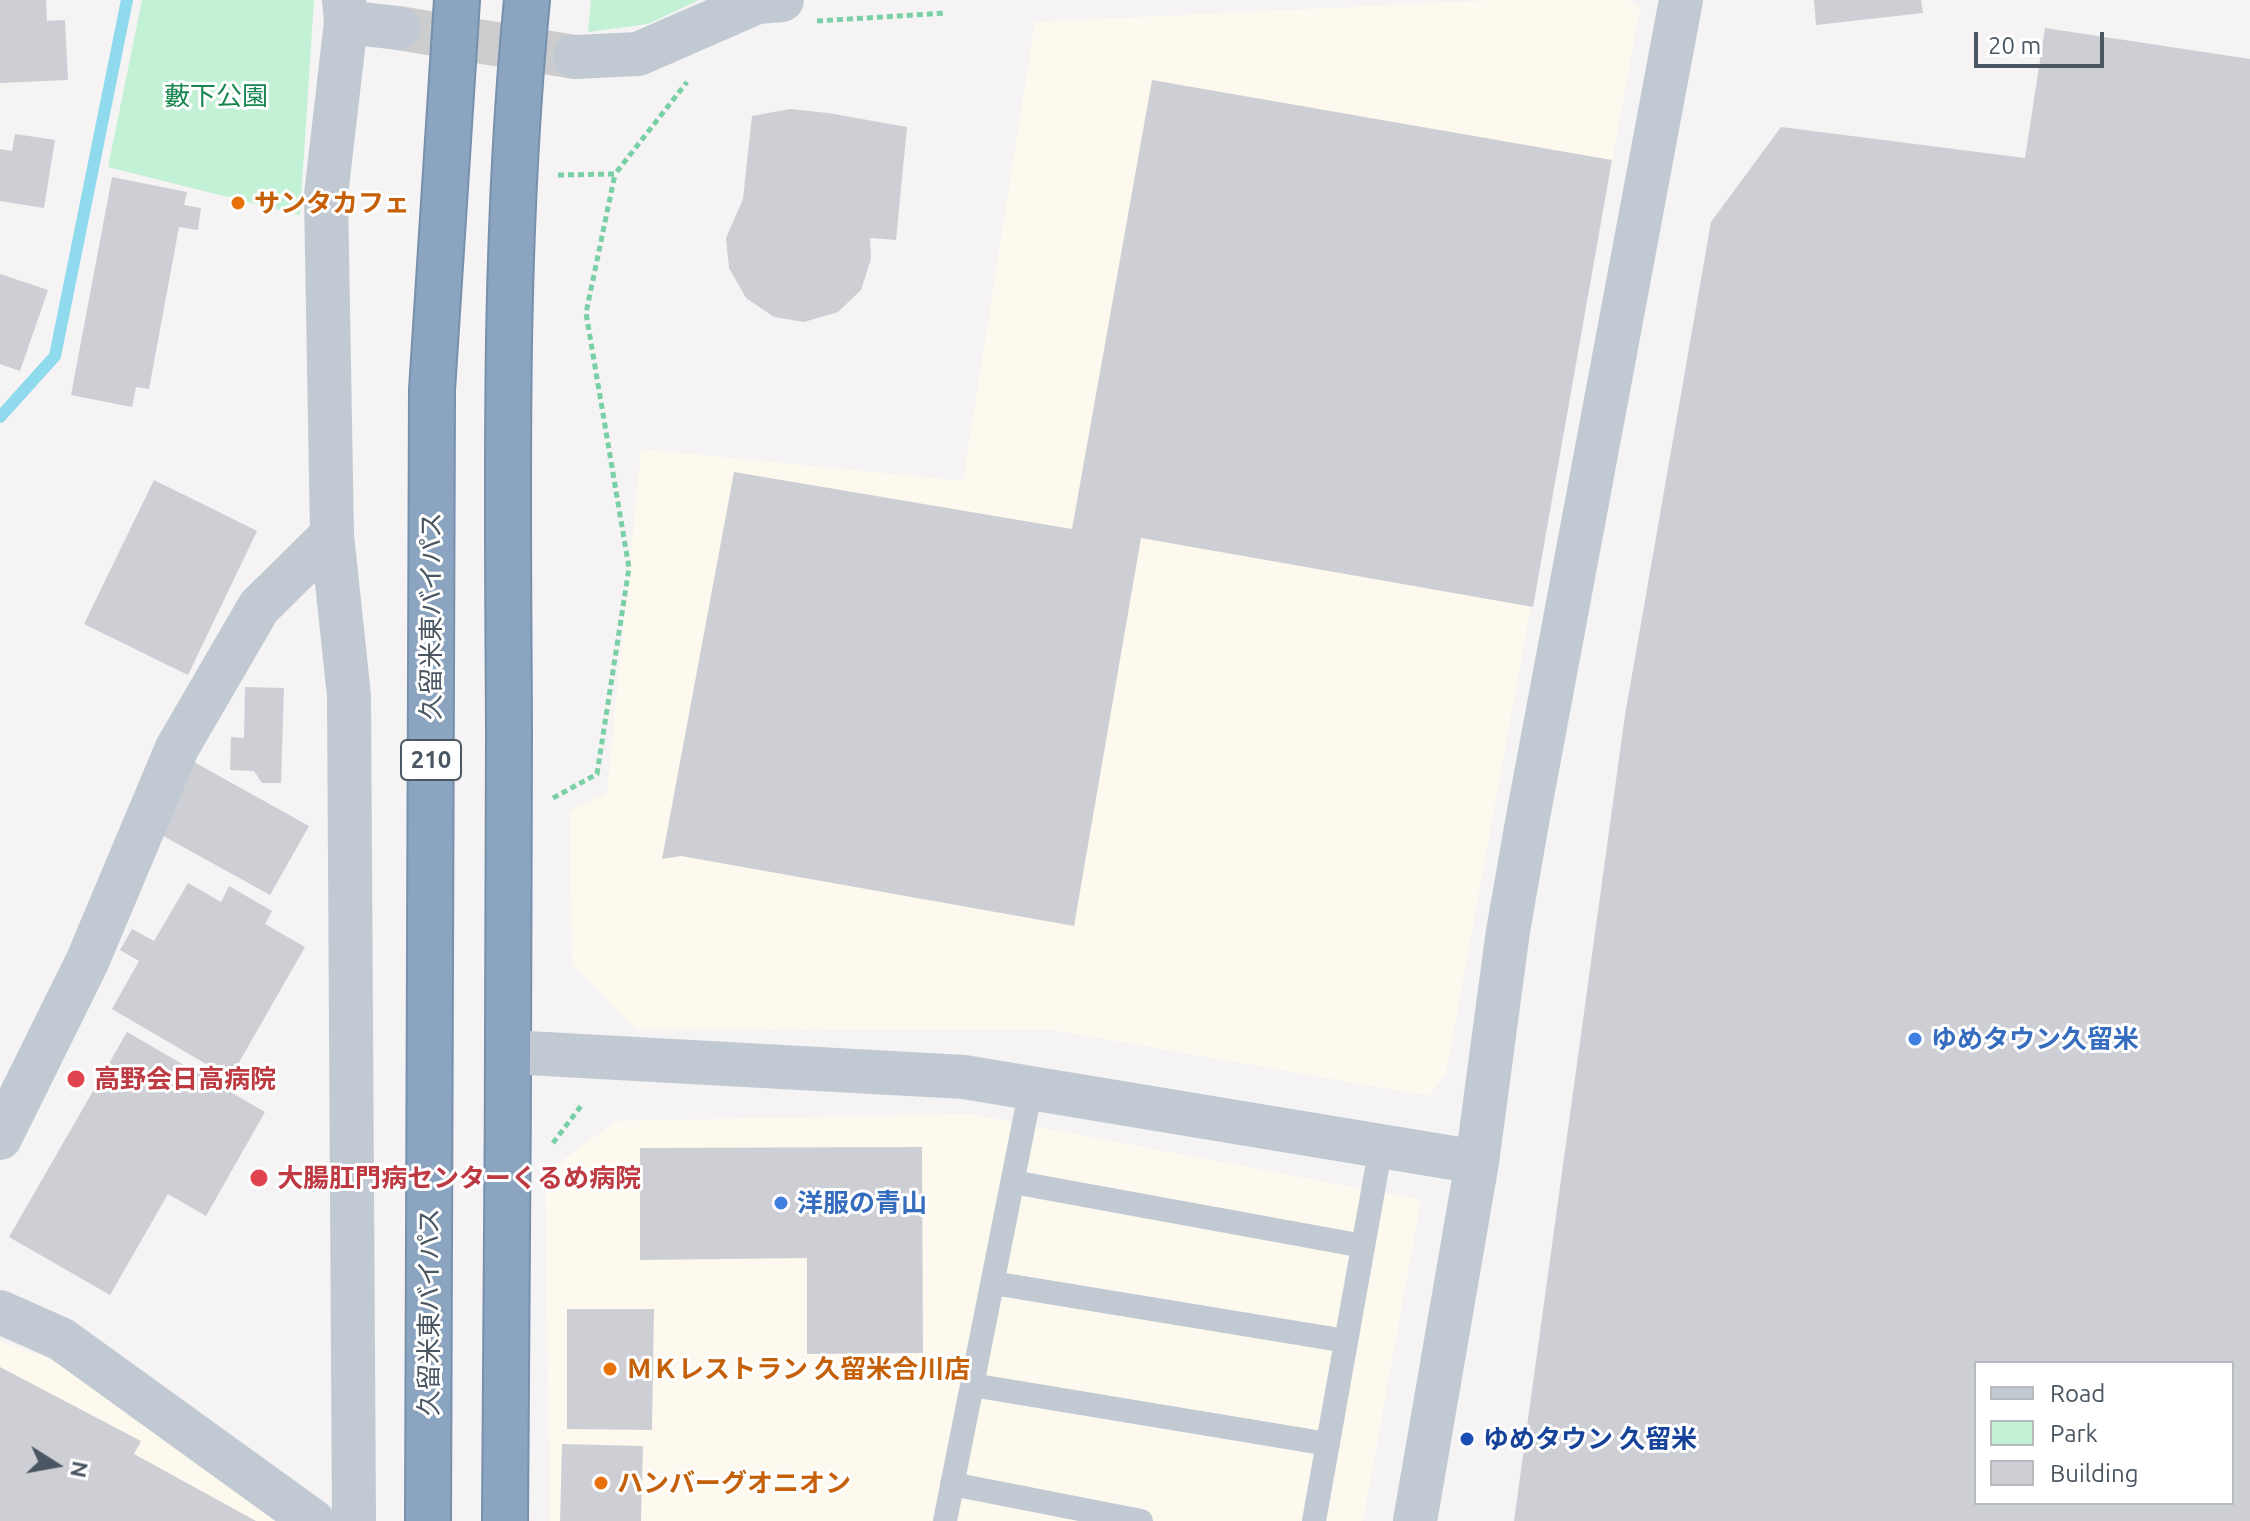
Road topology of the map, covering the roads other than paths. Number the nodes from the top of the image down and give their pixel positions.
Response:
1 (457, 0) edge
2 (527, 0) edge
3 (1681, 0) edge
4 (345, 11) edge
5 (798, 11) edge
6 (398, 28) tunnel mouth
7 (575, 57) tunnel mouth
8 (332, 535) junction
9 (509, 1052) junction
10 (1031, 1088) junction
11 (0, 1138) edge
12 (1381, 1146) junction
13 (1477, 1162) junction
14 (1013, 1182) junction
15 (1363, 1246) junction
16 (993, 1283) junction
17 (0, 1312) edge
18 (1346, 1341) junction
19 (972, 1385) junction
20 (1328, 1444) junction
21 (952, 1484) junction
22 (313, 1521) edge
23 (354, 1521) edge
24 (428, 1521) edge
25 (505, 1521) edge
26 (945, 1521) edge
27 (1141, 1521) edge
28 (1314, 1521) edge
29 (1415, 1521) edge

1 - 24 highway, 久留米東バイパス / 210
2 - 9 highway
3 - 13 street
4 - 6 street
4 - 8 street
5 - 7 street
8 - 11 street
8 - 23 street
9 - 10 street
9 - 25 highway
10 - 12 street
10 - 14 lane
12 - 13 street
12 - 15 lane
13 - 29 street
14 - 15 lane
14 - 16 lane
15 - 18 lane
16 - 18 lane
16 - 19 lane
17 - 22 street
18 - 20 lane
19 - 20 lane
19 - 21 lane
20 - 28 lane
21 - 26 lane
21 - 27 lane

